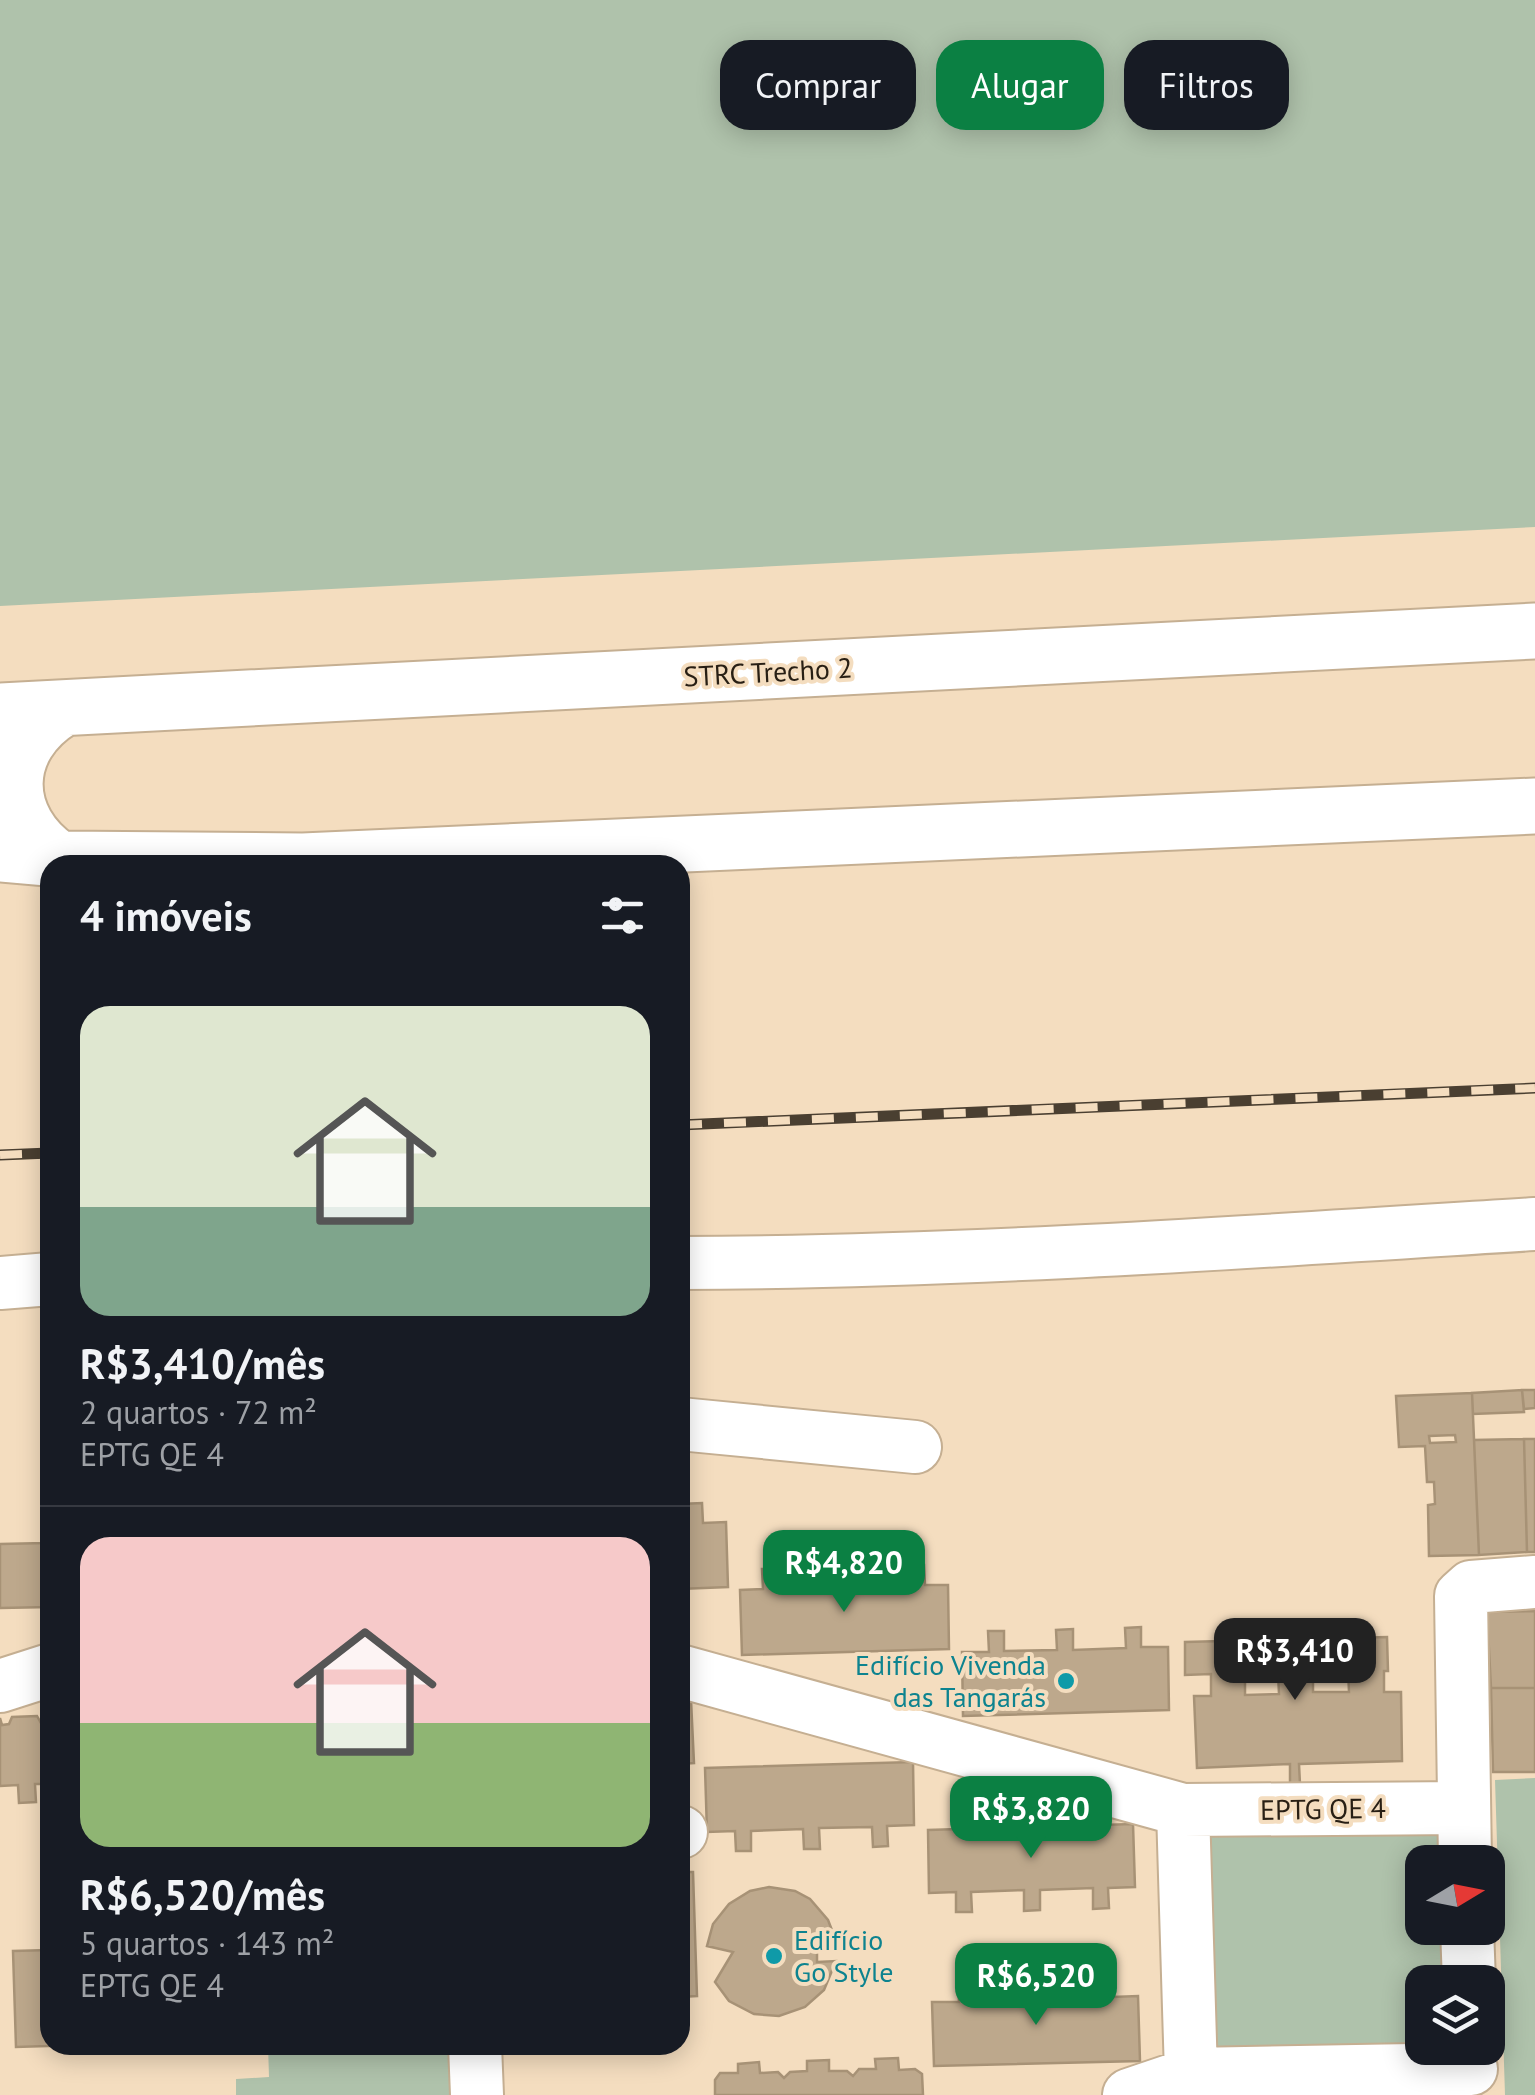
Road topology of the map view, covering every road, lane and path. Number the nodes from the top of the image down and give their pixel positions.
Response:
1 (1535, 631) edge
2 (62, 709) junction
3 (0, 711) edge
4 (1535, 806) edge
5 (0, 854) edge
6 (52, 855) edge
7 (437, 855) edge
8 (40, 857) edge
9 (1535, 1224) edge
10 (690, 1263) edge
11 (40, 1280) edge
12 (0, 1283) edge
13 (690, 1425) edge
14 (915, 1447) dead end
15 (1535, 1582) edge
16 (40, 1673) edge
17 (690, 1674) edge
18 (0, 1686) edge
19 (1464, 1808) junction
20 (1183, 1810) junction
21 (1465, 1845) edge
22 (476, 2055) edge
23 (1471, 2070) edge
24 (1191, 2074) junction
25 (477, 2095) edge
26 (1129, 2095) edge

1 - 2 main road, STRC Trecho 2
2 - 3 main road, STRC Trecho 2
2 - 6 main road
4 - 7 main road
5 - 8 main road
9 - 10 street
11 - 12 street
13 - 14 street
15 - 19 street
16 - 18 street
17 - 20 street, EPTG QE 4
19 - 20 street, EPTG QE 4
19 - 21 street
20 - 24 street
22 - 25 street
23 - 24 street
24 - 26 street

